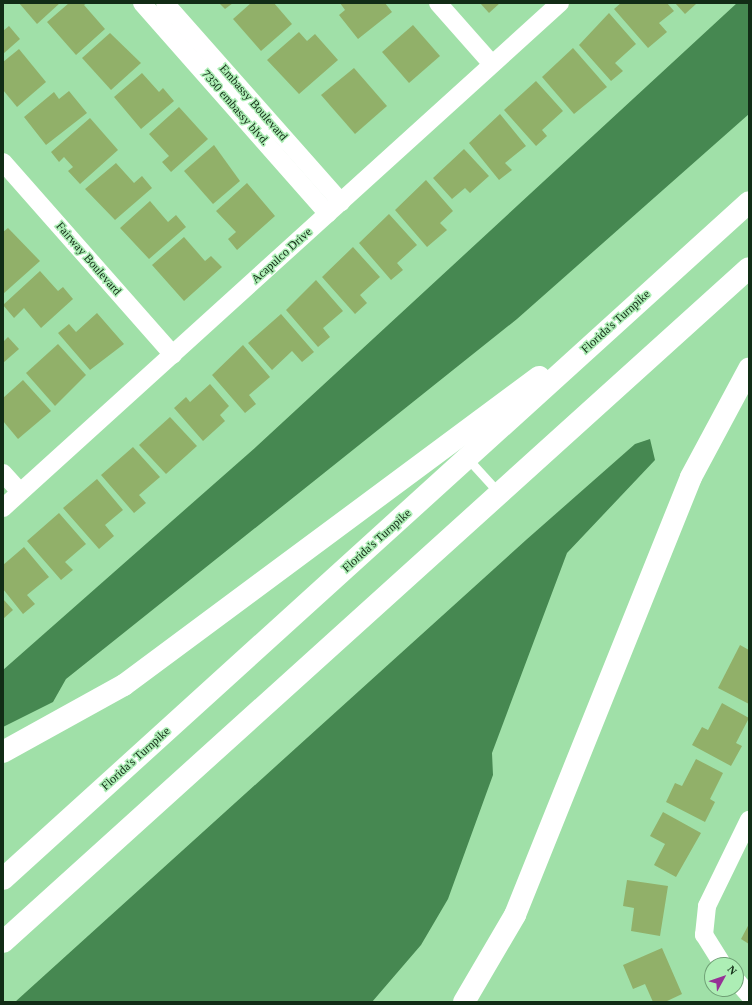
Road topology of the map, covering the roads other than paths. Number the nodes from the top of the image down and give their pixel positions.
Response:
1 (142, 3) edge
2 (165, 3) edge
3 (438, 3) edge
4 (560, 3) edge
5 (492, 64) junction
6 (3, 162) edge
7 (749, 202) edge
8 (334, 208) junction
9 (749, 268) edge
10 (624, 314) junction
11 (173, 355) junction
12 (749, 369) edge
13 (468, 459) junction
14 (3, 473) edge
15 (20, 492) junction
16 (499, 493) junction
17 (3, 508) edge
18 (3, 752) edge
19 (749, 820) edge
20 (3, 879) edge
21 (3, 942) edge
22 (717, 957) edge
23 (464, 1002) edge

1 - 8 street, 7350 embassy blvd.
2 - 8 street, Embassy Boulevard
3 - 5 street
4 - 5 street, Acapulco Drive
5 - 8 street, Acapulco Drive
6 - 11 street, Fairway Boulevard
7 - 10 highway, Florida's Turnpike
8 - 11 street, Acapulco Drive
9 - 16 highway
10 - 13 highway, Florida's Turnpike
10 - 18 highway
11 - 15 street, Acapulco Drive
12 - 23 highway
13 - 16 lane
13 - 20 highway, Florida's Turnpike
14 - 15 street
15 - 17 street, Acapulco Drive
16 - 21 highway
19 - 22 street

